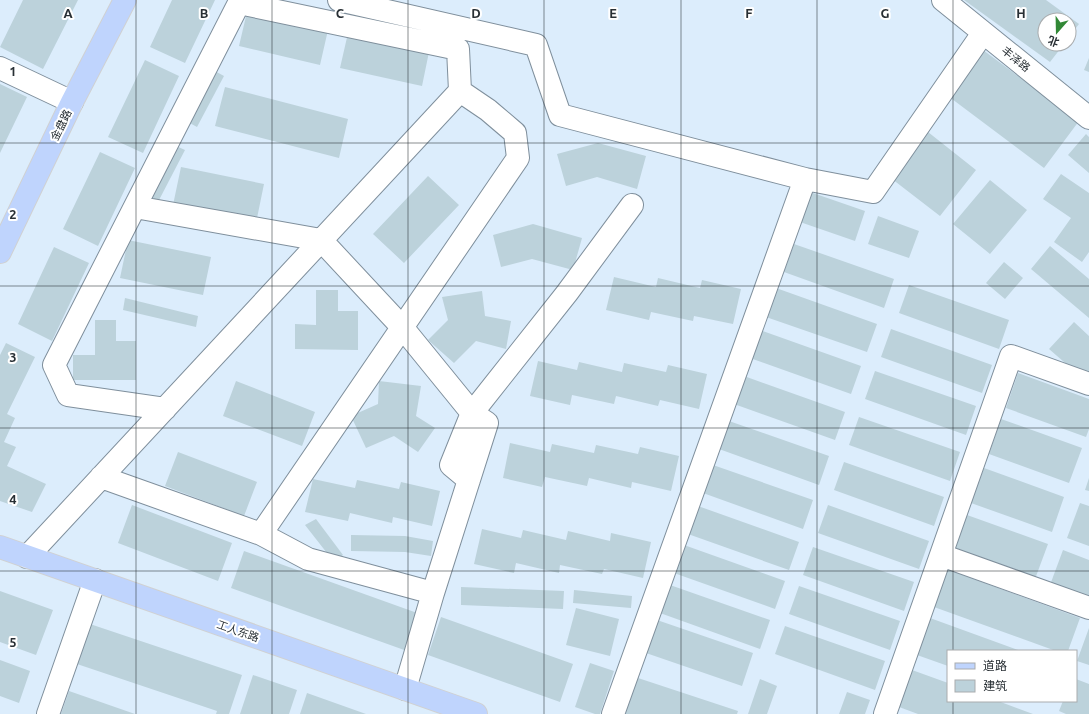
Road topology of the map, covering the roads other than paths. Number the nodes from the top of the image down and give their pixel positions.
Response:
1 (125, 0) edge
2 (339, 0) edge
3 (943, 0) edge
4 (983, 32) junction
5 (0, 68) edge
6 (460, 91) junction
7 (72, 102) junction
8 (1089, 118) edge
9 (804, 179) junction
10 (632, 205) dead end
11 (135, 207) junction
12 (321, 240) junction
13 (0, 252) edge
14 (402, 327) junction
15 (1089, 384) edge
16 (164, 409) junction
17 (472, 413) junction
18 (101, 477) junction
19 (260, 534) junction
20 (0, 547) edge
21 (941, 555) junction
22 (27, 557) junction
23 (94, 580) junction
24 (433, 593) junction
25 (1089, 608) edge
26 (405, 689) junction
27 (451, 710) edge
28 (48, 714) edge
29 (476, 714) edge
30 (613, 714) edge
31 (885, 714) edge

1 - 7 main road, 金盘路
2 - 9 street
3 - 4 street, 丰泽路
4 - 8 street, 丰泽路
4 - 9 street
5 - 7 street
6 - 11 street
6 - 12 street
6 - 14 street
7 - 13 main road, 金盘路
9 - 30 street
10 - 17 street
11 - 12 street
11 - 16 street
12 - 14 street
12 - 16 street
14 - 17 street
14 - 19 street
15 - 21 street
16 - 18 street
17 - 24 street
18 - 19 street
18 - 22 street
19 - 24 street
20 - 22 main road, 工人东路
21 - 25 street
21 - 31 street
22 - 23 main road, 工人东路
23 - 26 main road, 工人东路
23 - 28 street
24 - 26 street
26 - 27 main road, 工人东路
27 - 29 main road, 工人东路

